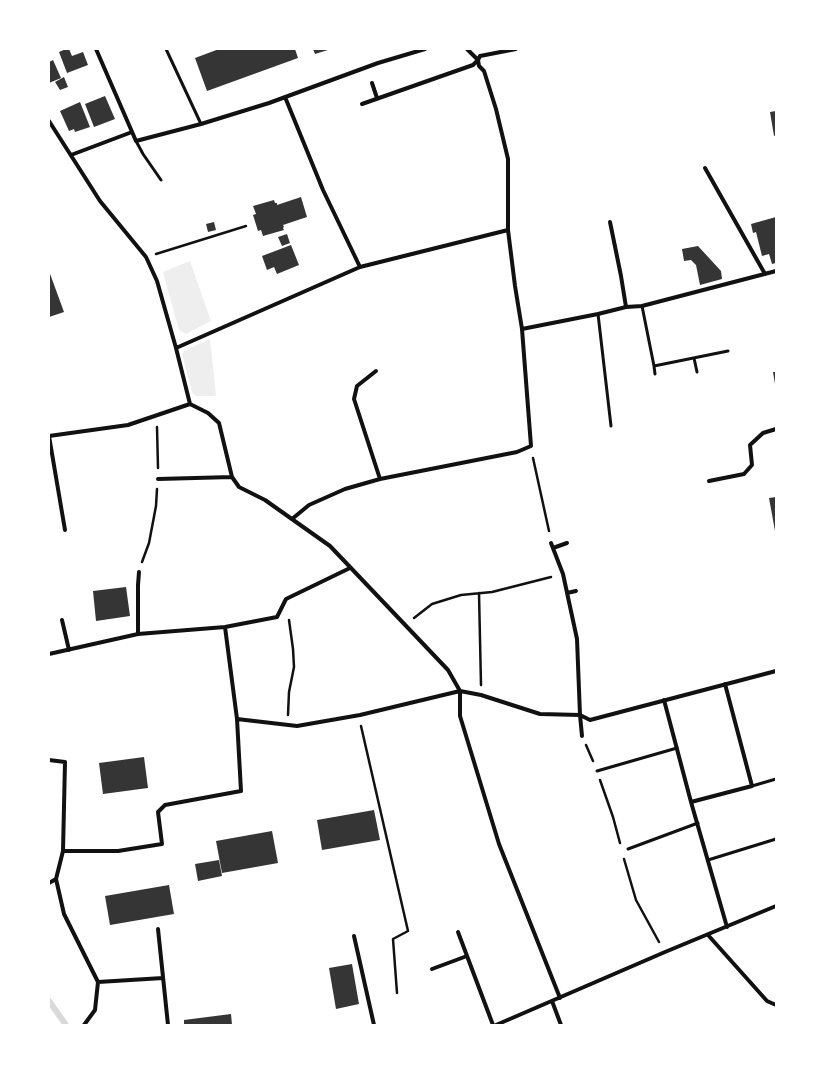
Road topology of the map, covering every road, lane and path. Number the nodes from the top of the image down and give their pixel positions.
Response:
1 (96, 49) edge
2 (166, 49) edge
3 (425, 49) edge
4 (467, 49) edge
5 (516, 49) edge
6 (478, 60) junction
7 (372, 83) dead end
8 (285, 97) junction
9 (377, 98) junction
10 (362, 104) dead end
11 (49, 121) edge
12 (201, 124) junction
13 (132, 132) junction
14 (136, 141) junction
15 (71, 155) junction
16 (705, 168) dead end
17 (161, 180) dead end
18 (610, 222) dead end
19 (246, 226) dead end
20 (508, 230) junction
21 (146, 257) junction
22 (360, 267) junction
23 (776, 271) edge
24 (766, 274) junction
25 (642, 306) junction
26 (626, 307) junction
27 (598, 314) junction
28 (522, 329) junction
29 (176, 348) junction
30 (728, 351) dead end
31 (694, 358) junction
32 (654, 366) junction
33 (376, 371) dead end
34 (697, 372) dead end
35 (655, 374) dead end
36 (190, 404) junction
37 (156, 416) junction
38 (611, 426) dead end
39 (776, 429) edge
40 (49, 436) edge
41 (531, 446) junction
42 (232, 477) junction
43 (158, 479) junction
44 (380, 479) junction
45 (709, 481) dead end
46 (292, 519) junction
47 (65, 530) dead end
48 (568, 543) dead end
49 (552, 546) junction
50 (350, 568) junction
51 (139, 572) joint
52 (563, 574) junction
53 (576, 591) dead end
54 (479, 593) junction
55 (567, 593) junction
56 (286, 599) junction
57 (62, 620) dead end
58 (406, 626) junction
59 (225, 627) junction
60 (138, 634) junction
61 (69, 650) junction
62 (49, 654) edge
63 (776, 671) edge
64 (725, 684) junction
65 (460, 691) junction
66 (481, 695) junction
67 (664, 700) junction
68 (580, 715) junction
69 (358, 716) junction
70 (237, 719) junction
71 (288, 725) junction
72 (582, 736) dead end
73 (678, 748) junction
74 (49, 760) edge
75 (597, 771) dead end
76 (776, 779) edge
77 (752, 786) junction
78 (691, 802) junction
79 (698, 823) junction
80 (776, 839) edge
81 (628, 849) dead end
82 (63, 850) junction
83 (708, 860) junction
84 (56, 879) junction
85 (49, 883) edge
86 (776, 906) edge
87 (727, 927) junction
88 (158, 929) dead end
89 (458, 932) dead end
90 (708, 935) junction
91 (354, 936) dead end
92 (467, 956) junction
93 (432, 969) dead end
94 (163, 978) junction
95 (98, 982) junction
96 (398, 993) dead end
97 (560, 998) junction
98 (552, 1001) junction
99 (776, 1005) edge
100 (84, 1025) edge
101 (168, 1025) edge
102 (374, 1025) edge
103 (493, 1025) edge
104 (496, 1025) edge
105 (561, 1025) edge

1 - 13 street
2 - 12 lane
3 - 8 street
4 - 6 street
5 - 6 street
6 - 9 street
6 - 20 street
7 - 9 street
8 - 12 street
8 - 22 street
9 - 10 street
11 - 15 street
12 - 14 street
13 - 14 street
13 - 15 street
14 - 17 lane
15 - 21 street
16 - 24 street
18 - 26 street
19 - 21 path
20 - 22 street
20 - 28 street
21 - 29 street
22 - 29 street
23 - 24 street
24 - 25 street
25 - 26 street
25 - 32 lane
26 - 27 street
27 - 28 street
27 - 38 lane
28 - 41 street
29 - 36 street
30 - 31 lane
31 - 32 lane
31 - 34 lane
32 - 35 lane
33 - 44 street
36 - 37 street
36 - 42 street
37 - 40 street
37 - 43 path
39 - 45 street
40 - 47 street
41 - 44 street
41 - 49 path
42 - 43 street
42 - 46 street
43 - 51 path
44 - 46 street
46 - 50 street
48 - 49 street
49 - 52 street
50 - 56 street
50 - 58 street
51 - 60 street
52 - 54 path
52 - 55 street
53 - 55 street
54 - 58 path
54 - 66 path
55 - 68 street
56 - 59 street
56 - 71 path
57 - 61 street
58 - 65 street
59 - 60 street
59 - 70 street
60 - 61 street
61 - 62 street
63 - 64 street
64 - 67 street
64 - 77 street
65 - 66 street
65 - 69 street
65 - 97 street
66 - 68 street
67 - 68 street
67 - 73 street
68 - 72 street
69 - 71 street
69 - 96 path
70 - 71 street
70 - 82 street
73 - 75 lane
73 - 78 street
74 - 82 street
76 - 77 lane
77 - 78 street
78 - 79 street
79 - 81 lane
79 - 83 street
80 - 83 lane
82 - 84 street
83 - 87 street
84 - 85 street
84 - 95 street
86 - 87 street
87 - 90 street
88 - 94 street
89 - 92 street
90 - 97 street
90 - 99 street
91 - 102 street
92 - 93 street
92 - 103 street
94 - 95 street
94 - 101 street
95 - 100 street
97 - 98 street
98 - 104 street
98 - 105 street

